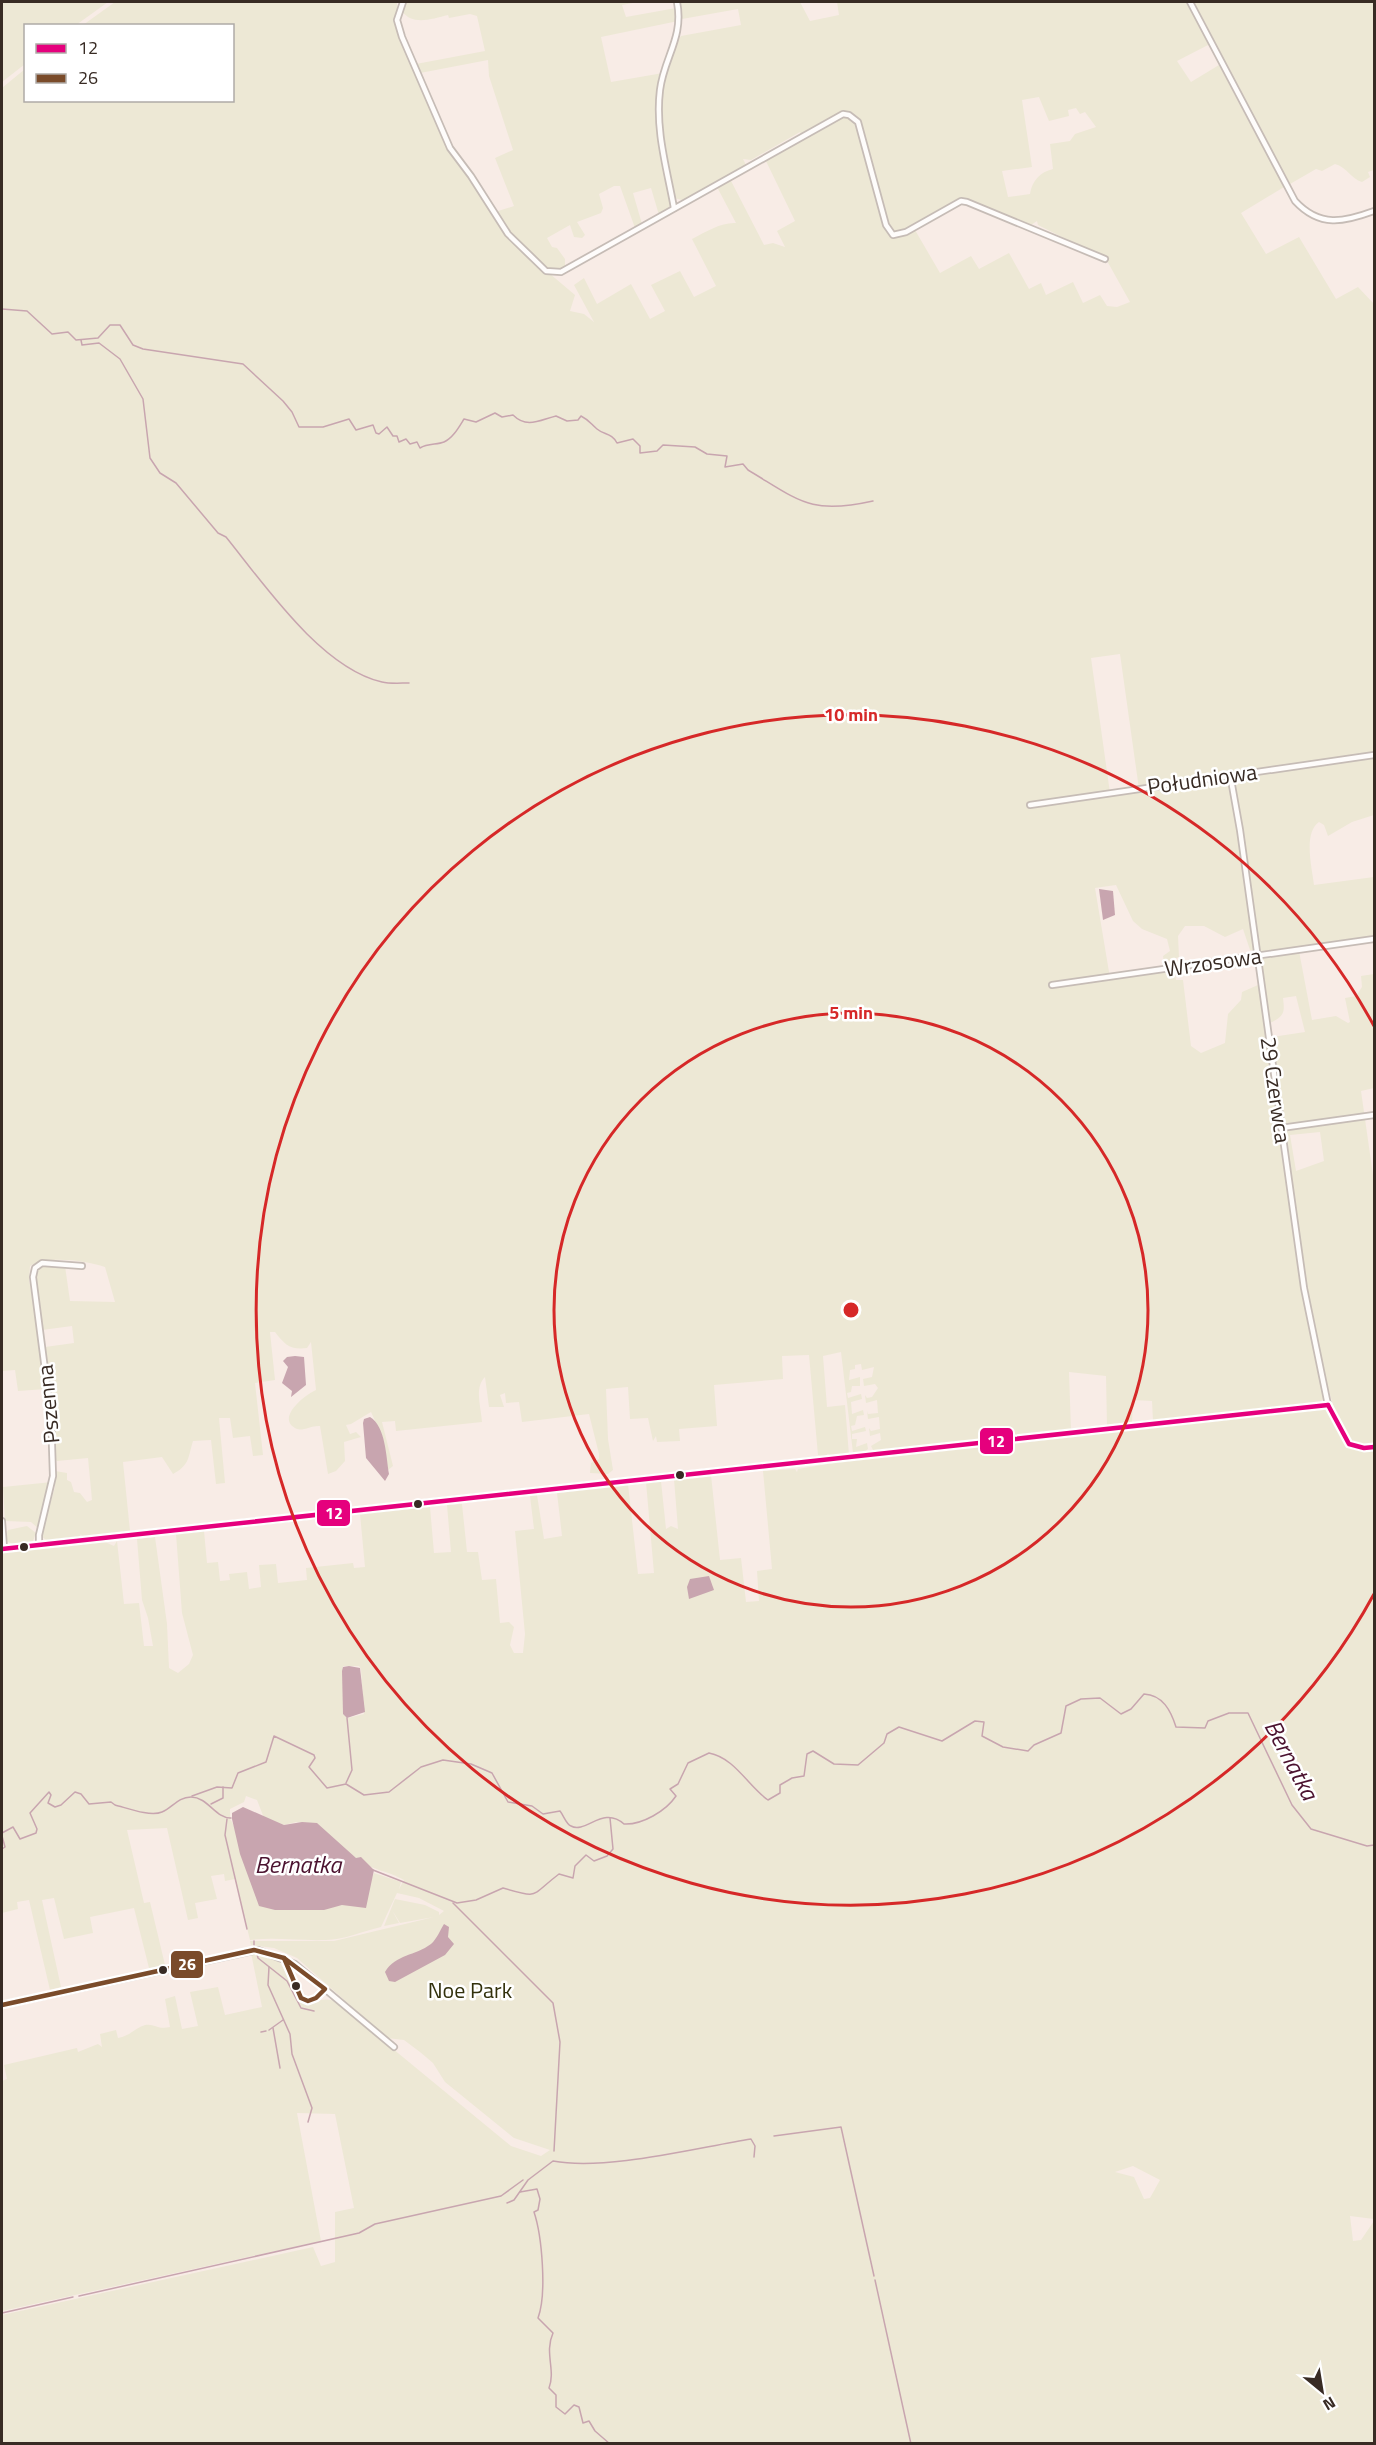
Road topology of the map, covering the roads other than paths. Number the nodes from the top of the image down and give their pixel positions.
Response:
1 (403, 2) edge
2 (677, 2) edge
3 (1190, 2) edge
4 (674, 208) junction
5 (1374, 211) edge
6 (1105, 260) dead end
7 (1374, 755) edge
8 (1230, 774) junction
9 (1030, 805) dead end
10 (1374, 939) edge
11 (1257, 956) junction
12 (1052, 985) dead end
13 (1374, 1116) edge
14 (1281, 1128) junction
15 (82, 1266) dead end
16 (1328, 1405) junction
17 (1374, 1447) edge
18 (2, 1521) edge
19 (39, 1545) junction
20 (3, 1548) edge
21 (2, 2005) edge
22 (394, 2047) dead end

1 - 4 street
2 - 4 street
3 - 5 street
4 - 6 street
7 - 8 street, Południowa
8 - 9 street, Południowa
8 - 11 street, 29 Czerwca
10 - 11 street, Wrzosowa
11 - 12 street, Wrzosowa
11 - 14 street, 29 Czerwca
13 - 14 street
14 - 16 street, 29 Czerwca
15 - 19 street, Pszenna
16 - 17 street, 29 Czerwca
16 - 19 street
18 - 20 street
19 - 20 street
21 - 22 street

